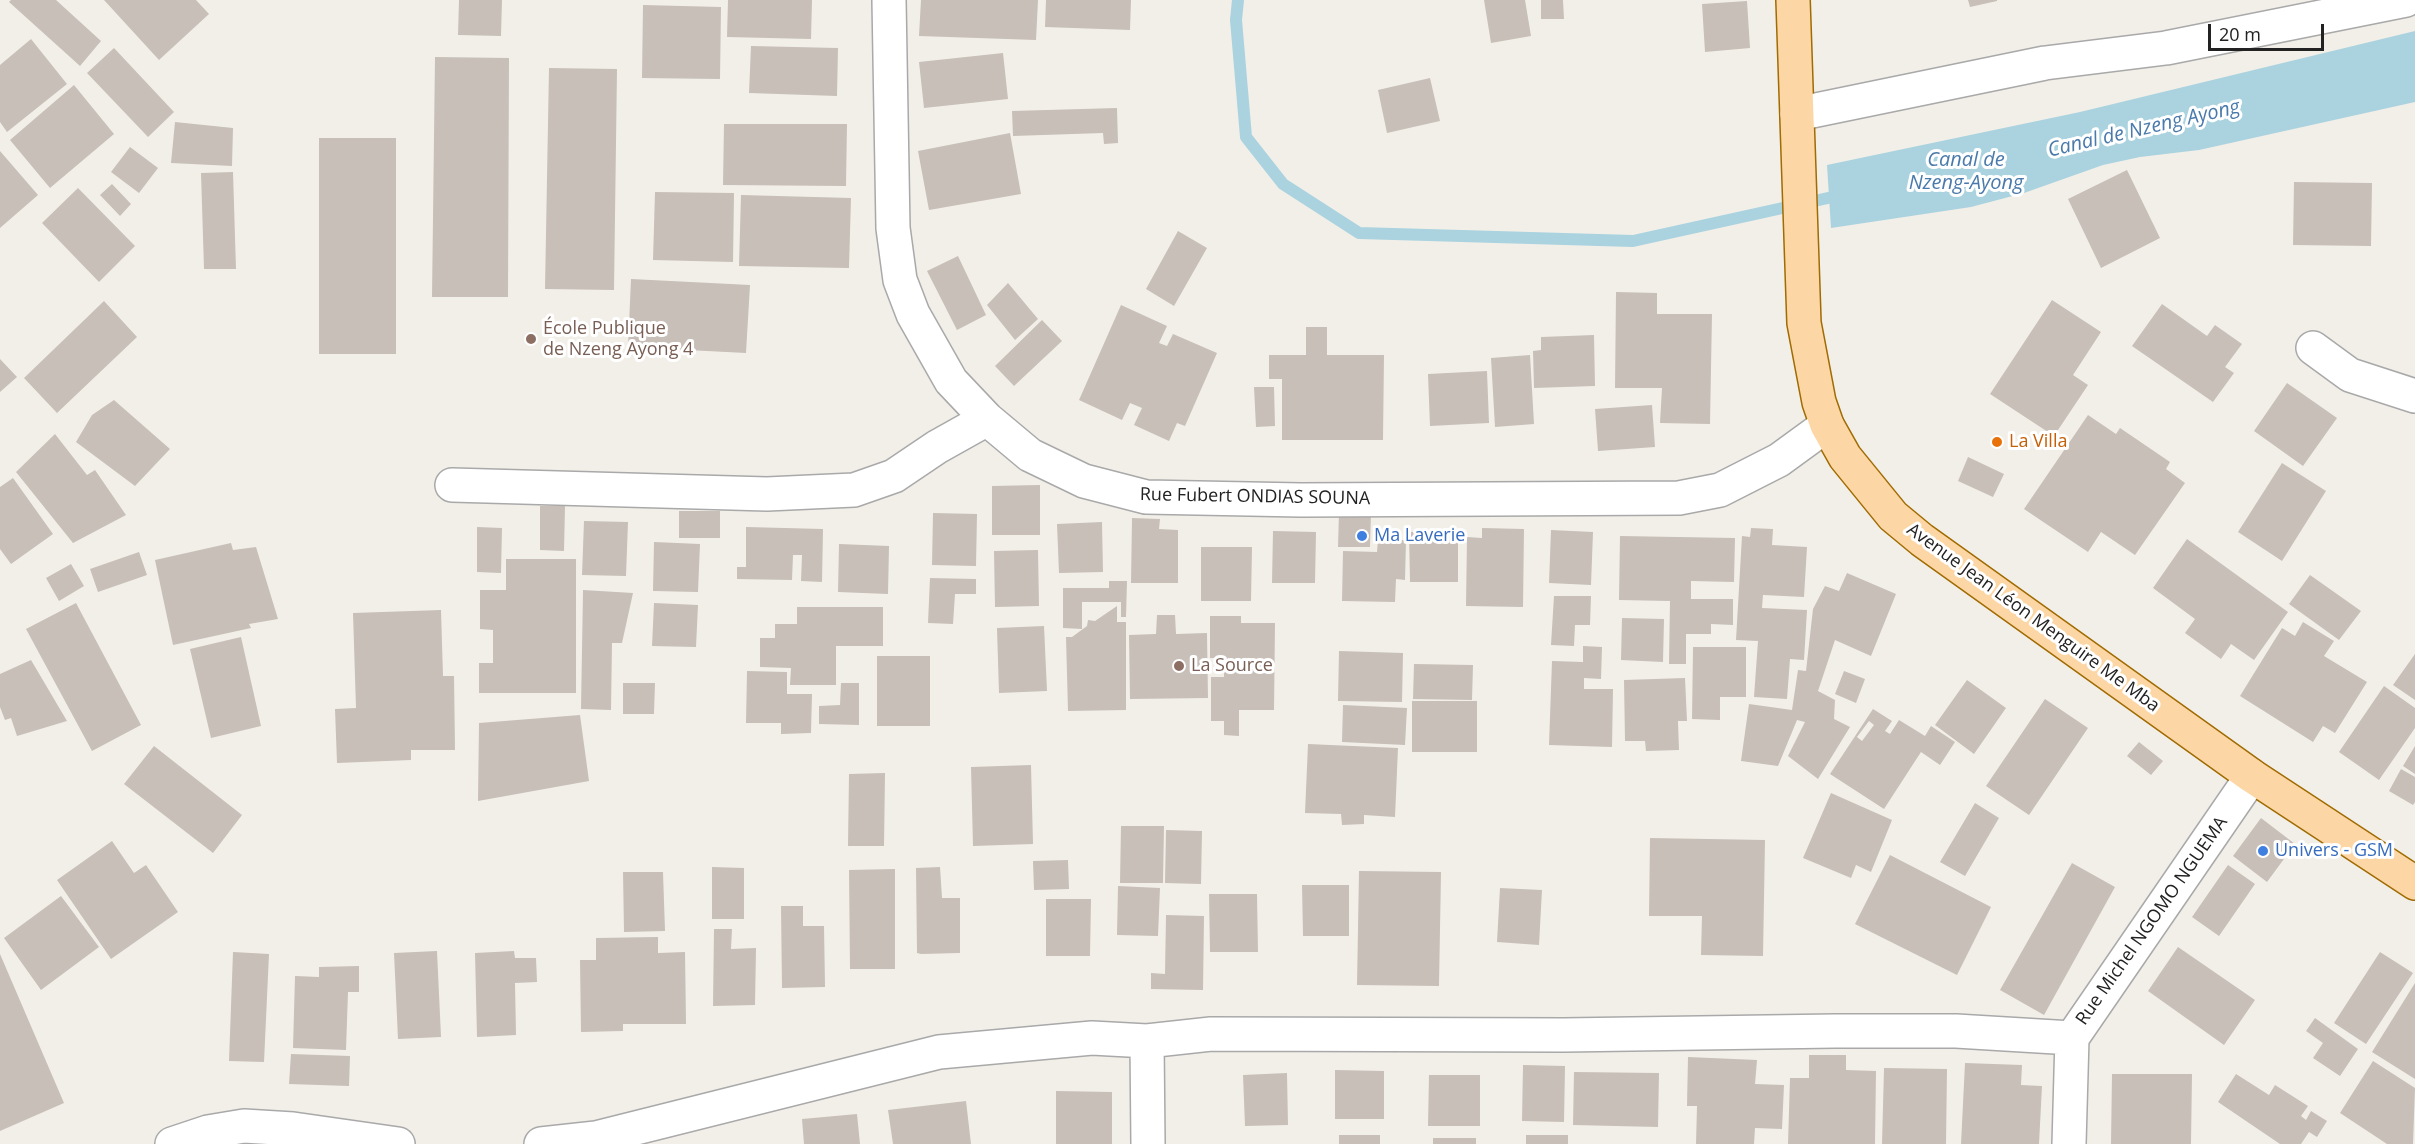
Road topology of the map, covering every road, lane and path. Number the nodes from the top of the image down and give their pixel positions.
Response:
1 (889, 0) edge
2 (1793, 0) edge
3 (2406, 0) edge
4 (1797, 128) junction
5 (2313, 348) dead end
6 (2415, 396) edge
7 (987, 419) junction
8 (1827, 424) junction
9 (452, 485) dead end
10 (2252, 776) junction
11 (2415, 883) edge
12 (2072, 1038) junction
13 (1147, 1041) junction
14 (172, 1144) edge
15 (398, 1144) edge
16 (541, 1144) edge
17 (1148, 1144) edge
18 (2069, 1144) edge

1 - 7 street, Rue Fubert ONDIAS SOUNA
2 - 4 main road
3 - 4 street
4 - 8 main road, Avenue Jean Léon Menguire Me Mba
5 - 6 street
7 - 8 street, Rue Fubert ONDIAS SOUNA
7 - 9 street
8 - 10 main road, Avenue Jean Léon Menguire Me Mba
10 - 11 main road, Avenue Jean Léon Menguire Me Mba
10 - 12 street, Rue Michel NGOMO NGUEMA
12 - 13 street
12 - 18 street, Rue Michel NGOMO NGUEMA
13 - 16 street
13 - 17 street
14 - 15 street

